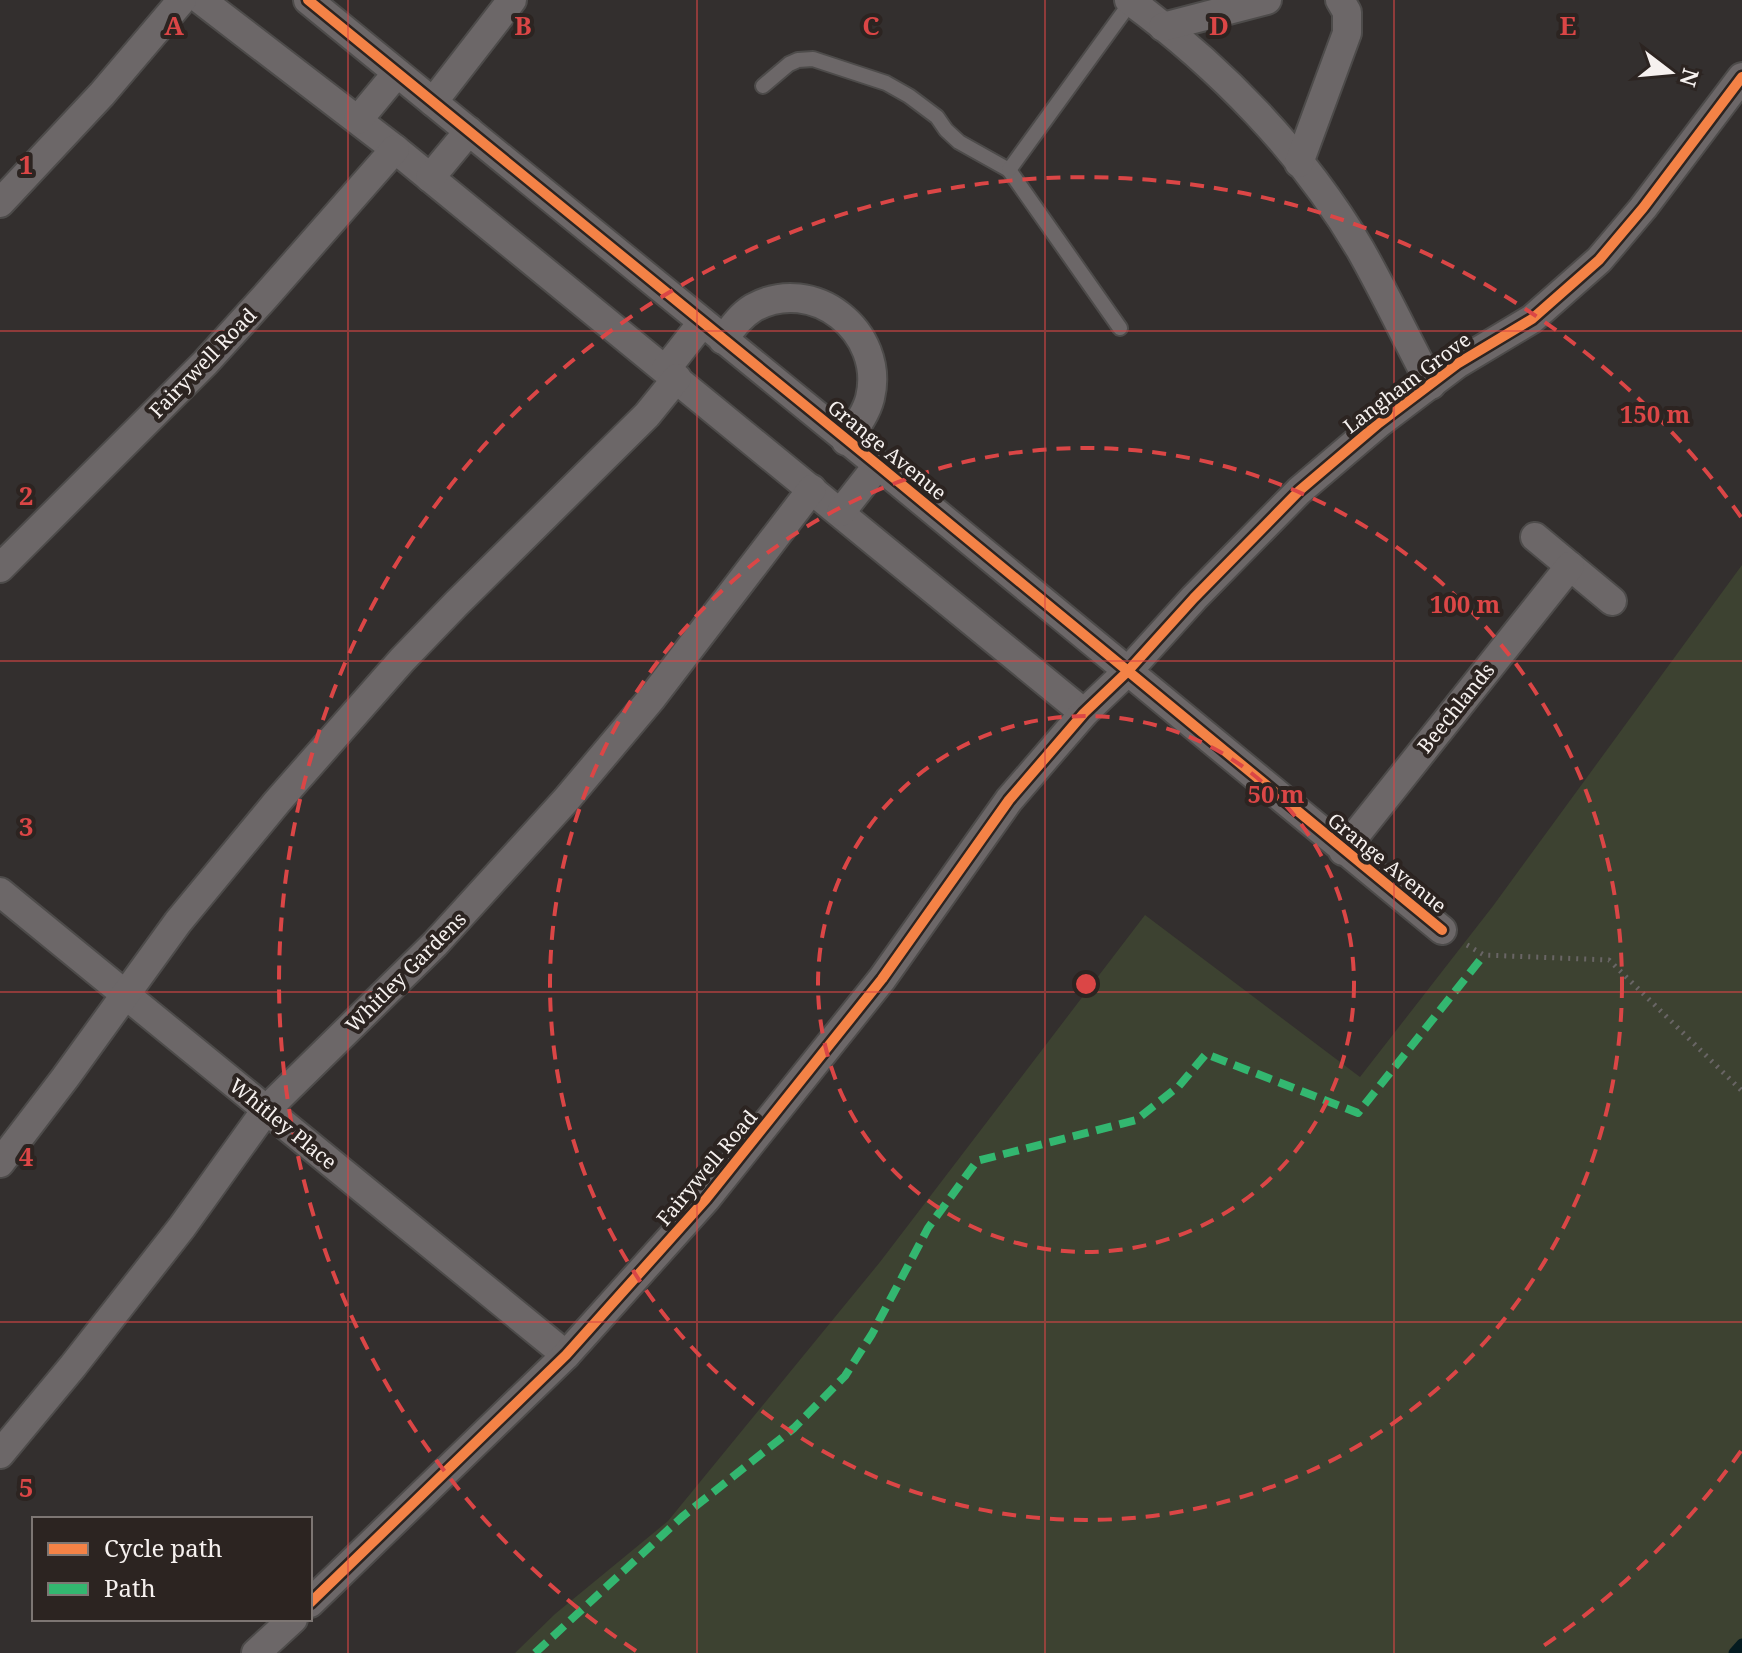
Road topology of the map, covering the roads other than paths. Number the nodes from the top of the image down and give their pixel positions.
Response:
1 (182, 0) edge
2 (201, 0) edge
3 (308, 0) edge
4 (512, 0) edge
5 (1267, 0) edge
6 (1340, 0) edge
7 (1130, 1) edge
8 (1163, 27) junction
9 (397, 73) junction
10 (1742, 77) edge
11 (763, 86) dead end
12 (433, 102) junction
13 (358, 120) junction
14 (469, 131) junction
15 (395, 149) junction
16 (1299, 163) junction
17 (1009, 170) junction
18 (430, 178) junction
19 (6, 186) edge
20 (1120, 328) dead end
21 (713, 331) junction
22 (671, 374) junction
23 (1431, 385) junction
24 (846, 441) junction
25 (878, 465) junction
26 (812, 489) junction
27 (841, 512) junction
28 (1535, 537) dead end
29 (1570, 566) junction
30 (0, 568) edge
31 (1612, 601) dead end
32 (1127, 672) junction
33 (1084, 713) junction
34 (1343, 851) junction
35 (0, 892) edge
36 (1442, 930) road end
37 (125, 994) junction
38 (266, 1110) junction
39 (0, 1163) edge
40 (566, 1355) junction
41 (0, 1454) edge
42 (312, 1601) edge
43 (291, 1621) edge
44 (256, 1653) edge

1 - 19 street
2 - 13 street
3 - 9 street, Grange Avenue
4 - 12 street
5 - 8 street
6 - 16 street
7 - 8 street
7 - 17 lane
8 - 16 street
9 - 12 street, Grange Avenue
9 - 13 street
10 - 23 street, Langham Grove
11 - 17 lane
12 - 14 street, Grange Avenue
13 - 15 street
14 - 18 street
14 - 21 street, Grange Avenue
15 - 18 street
15 - 30 street, Fairywell Road
16 - 23 street
17 - 20 lane
18 - 22 street
21 - 22 street, Grange Avenue
21 - 24 street, Grange Avenue
21 - 24 street, Grange Avenue
22 - 26 street
22 - 37 street
23 - 32 street, Langham Grove
24 - 25 street, Grange Avenue
25 - 27 street, Grange Avenue
25 - 32 street, Grange Avenue
26 - 27 street
26 - 38 street, Whitley Gardens
27 - 33 street
28 - 29 street
29 - 31 street
29 - 34 street, Beechlands
32 - 33 street, Langham Grove
32 - 34 street, Grange Avenue
33 - 40 street, Fairywell Road
34 - 36 street, Grange Avenue
35 - 37 street, Whitley Place
37 - 38 street, Whitley Place
37 - 39 street
38 - 40 street, Whitley Place
38 - 41 street, Whitley Gardens
40 - 42 street, Fairywell Road
43 - 44 street

